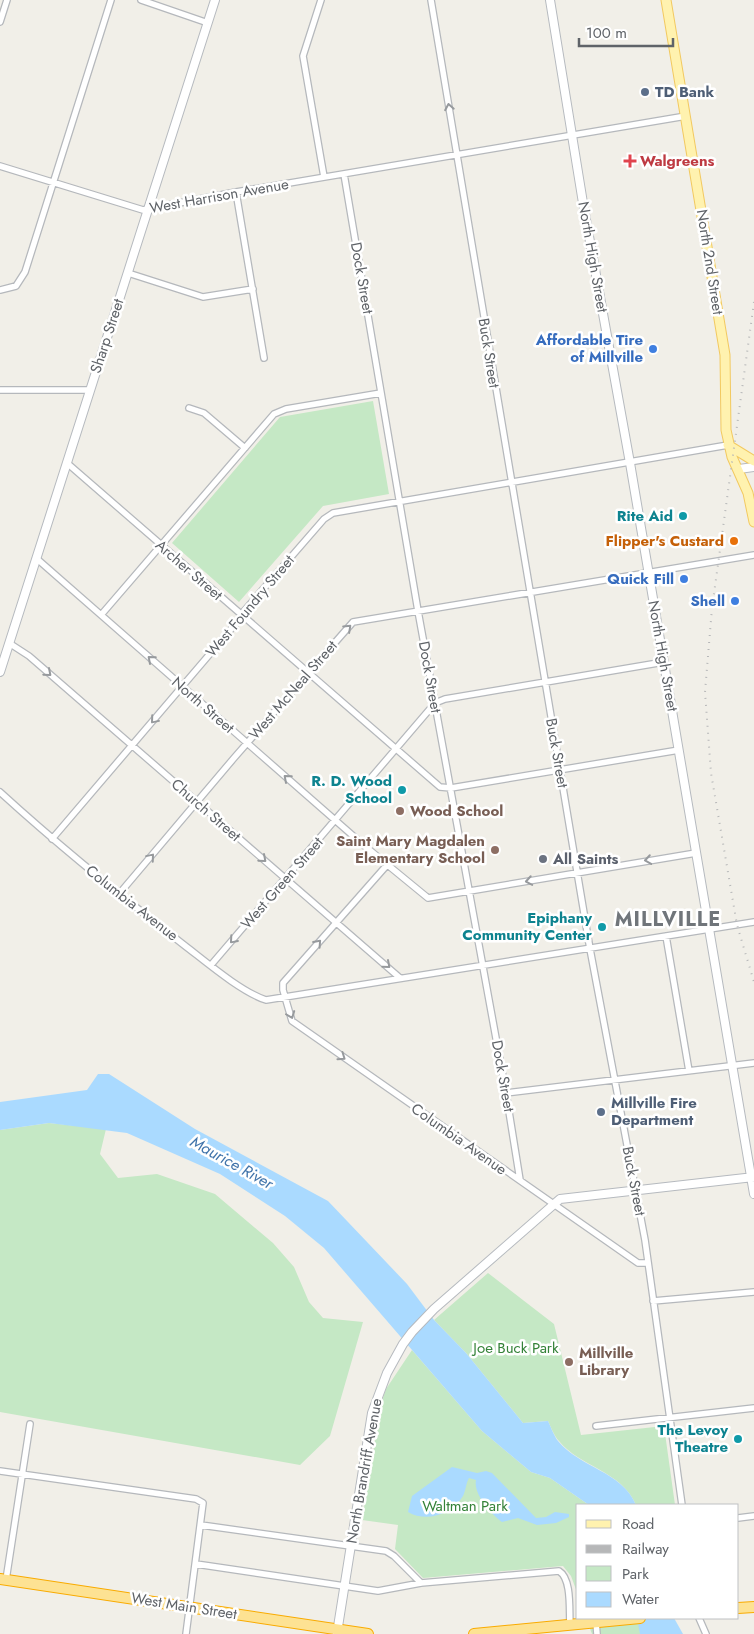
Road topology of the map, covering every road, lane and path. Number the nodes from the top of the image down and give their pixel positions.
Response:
1 (7, 0) edge
2 (111, 0) edge
3 (141, 0) edge
4 (215, 0) edge
5 (321, 0) edge
6 (430, 0) edge
7 (550, 0) edge
8 (666, 0) edge
9 (0, 22) edge
10 (208, 23) junction
11 (686, 116) junction
12 (573, 135) junction
13 (457, 155) junction
14 (0, 166) edge
15 (344, 174) junction
16 (324, 177) junction
17 (52, 183) junction
18 (236, 192) junction
19 (148, 209) junction
20 (128, 273) junction
21 (253, 289) junction
22 (0, 290) edge
23 (264, 358) dead end
24 (0, 390) edge
25 (90, 390) junction
26 (381, 393) junction
27 (189, 408) dead end
28 (728, 446) junction
29 (245, 448) junction
30 (754, 461) edge
31 (67, 463) junction
32 (630, 463) junction
33 (754, 467) edge
34 (739, 469) junction
35 (511, 483) junction
36 (754, 490) edge
37 (399, 502) junction
38 (751, 505) junction
39 (754, 522) edge
40 (161, 545) junction
41 (754, 555) edge
42 (36, 558) junction
43 (649, 573) junction
44 (529, 592) junction
45 (418, 611) junction
46 (101, 615) junction
47 (242, 616) junction
48 (9, 644) junction
49 (664, 662) junction
50 (0, 672) edge
51 (308, 674) junction
52 (544, 682) junction
53 (182, 686) junction
54 (435, 704) junction
55 (247, 743) junction
56 (132, 746) junction
57 (679, 750) junction
58 (396, 751) junction
59 (559, 770) junction
60 (451, 788) junction
61 (0, 792) edge
62 (197, 802) junction
63 (336, 821) junction
64 (52, 839) junction
65 (696, 853) junction
66 (387, 865) junction
67 (577, 872) junction
68 (286, 878) junction
69 (470, 891) junction
70 (119, 894) junction
71 (337, 922) junction
72 (754, 922) edge
73 (708, 930) junction
74 (666, 936) junction
75 (590, 949) junction
76 (211, 965) junction
77 (482, 966) junction
78 (400, 978) junction
79 (285, 998) junction
80 (754, 1063) edge
81 (732, 1066) junction
82 (689, 1071) junction
83 (614, 1079) junction
84 (506, 1092) junction
85 (753, 1177) edge
86 (520, 1180) junction
87 (636, 1190) junction
88 (754, 1194) edge
89 (553, 1204) junction
90 (648, 1262) junction
91 (754, 1292) edge
92 (654, 1301) junction
93 (754, 1408) edge
94 (669, 1416) junction
95 (30, 1424) dead end
96 (596, 1426) dead end
97 (0, 1471) edge
98 (22, 1474) junction
99 (682, 1504) edge
100 (754, 1516) edge
101 (739, 1518) edge
102 (201, 1526) junction
103 (350, 1546) junction
104 (196, 1564) junction
105 (3, 1580) edge
106 (421, 1583) junction
107 (344, 1587) junction
108 (190, 1606) junction
109 (754, 1606) edge
110 (739, 1608) edge
111 (628, 1619) edge
112 (700, 1619) edge
113 (596, 1622) junction
114 (570, 1625) junction
115 (337, 1632) edge
116 (502, 1633) edge
117 (186, 1634) edge
118 (368, 1634) edge
119 (474, 1634) edge
120 (596, 1634) edge
121 (706, 1634) edge

1 - 9 street
2 - 17 street
3 - 10 street
4 - 10 street, Sharp Street
5 - 16 street
13 -> 6 street, Buck Street
7 - 12 street, North High Street
8 - 11 main road, North 2nd Street
10 - 19 street, Sharp Street
11 - 12 street, West Harrison Avenue
11 - 28 main road, North 2nd Street
12 - 13 street, West Harrison Avenue
12 - 32 street, North High Street
13 - 15 street, West Harrison Avenue
13 - 35 street, Buck Street
14 - 17 street, West Harrison Avenue
15 - 16 street, West Harrison Avenue
15 - 26 street, Dock Street
16 - 18 street, West Harrison Avenue
17 - 19 street, West Harrison Avenue
17 - 22 street
18 - 19 street, West Harrison Avenue
18 - 21 street
19 - 20 street, Sharp Street
20 - 21 street
20 - 25 street, Sharp Street
21 - 23 street
24 - 25 street
25 - 31 street, Sharp Street
26 - 29 street
26 - 37 street, Dock Street
27 - 29 street
28 - 30 main road
28 - 32 street, West Foundry Street
28 - 34 main road, North 2nd Street
29 - 40 street
31 - 40 street, Archer Street
31 - 42 street, Sharp Street
32 - 35 street, West Foundry Street
32 - 43 street, North High Street
33 - 34 street
34 - 38 main road, North 2nd Street
35 - 37 street, West Foundry Street
35 - 44 street, Buck Street
36 - 38 main road
37 - 45 street, Dock Street
37 - 47 street, West Foundry Street
38 - 39 main road, North 2nd Street
40 - 46 street
40 - 47 street, Archer Street
41 - 43 street, West McNeal Street
42 - 46 street, North Street
42 - 48 street, Sharp Street
43 - 44 street, West McNeal Street
43 - 49 street, North High Street
44 - 45 street, West McNeal Street
44 - 52 street, Buck Street
51 -> 45 street, West McNeal Street
45 - 54 street, Dock Street
53 -> 46 street, North Street
47 - 51 street, Archer Street
47 - 53 street, West Foundry Street
48 - 50 street, Sharp Street
48 -> 56 street, Church Street
49 - 52 street
49 - 57 street, North High Street
51 - 55 street, West McNeal Street
51 - 58 street, Archer Street
52 - 54 street
52 - 59 street, Buck Street
53 - 55 street, North Street
53 -> 56 street, West Foundry Street
54 - 58 street, West Green Street
54 - 60 street, Dock Street
55 - 62 street, West McNeal Street
63 -> 55 street, North Street
56 - 62 street, Church Street
56 - 64 street, West Foundry Street
57 - 59 street
57 - 65 street, North High Street
58 - 60 street, Archer Street
58 - 63 street, West Green Street
59 - 60 street
59 - 67 street, Buck Street
60 - 69 street, Dock Street
61 - 64 street, Columbia Avenue
62 -> 68 street, Church Street
70 -> 62 street, West McNeal Street
63 - 66 street, North Street
63 - 68 street, West Green Street
64 - 70 street, Columbia Avenue
65 -> 67 street
65 - 73 street, North High Street
66 - 69 street, North Street
66 - 71 street
67 -> 69 street
67 - 75 street, Buck Street
68 - 71 street, Church Street
68 -> 76 street, West Green Street
69 - 77 street, Dock Street
70 - 76 street, Columbia Avenue
71 -> 78 street, Church Street
79 -> 71 street
72 - 73 street
73 - 74 street
73 - 81 street, North High Street
74 - 75 street
74 - 82 street
75 - 77 street
75 - 83 street, Buck Street
76 - 79 street, Columbia Avenue
77 - 78 street
77 - 84 street, Dock Street
78 - 79 street
79 -> 86 street, Columbia Avenue
80 - 81 street
81 - 82 street
81 - 85 street, North High Street
82 - 83 street
83 - 84 street
83 - 87 street, Buck Street
84 - 86 street, Dock Street
85 - 87 street
85 - 88 street, North High Street
86 - 89 street, Columbia Avenue
87 - 89 street
87 - 90 street, Buck Street
89 - 90 street, Columbia Avenue
89 - 103 street, North Brandriff Avenue
90 - 92 street, Buck Street
91 - 92 street
92 - 94 street, Buck Street
93 - 94 street
94 - 96 street
94 - 99 street, Buck Street
95 - 98 street
97 - 98 street
98 - 102 street
98 - 105 street
100 - 101 street
102 - 103 street
102 - 104 street
103 - 106 street
103 - 107 street, North Brandriff Avenue
104 - 107 street
104 - 108 street
105 - 108 highway, West Main Street
106 - 107 street
106 - 114 street
107 - 115 street, North Brandriff Avenue
108 - 115 highway, West Main Street
108 - 117 street
109 - 110 highway
111 - 113 highway
112 - 121 street
113 - 114 highway
113 - 120 street
114 - 116 highway
115 - 118 highway, West Main Street
116 - 119 highway

